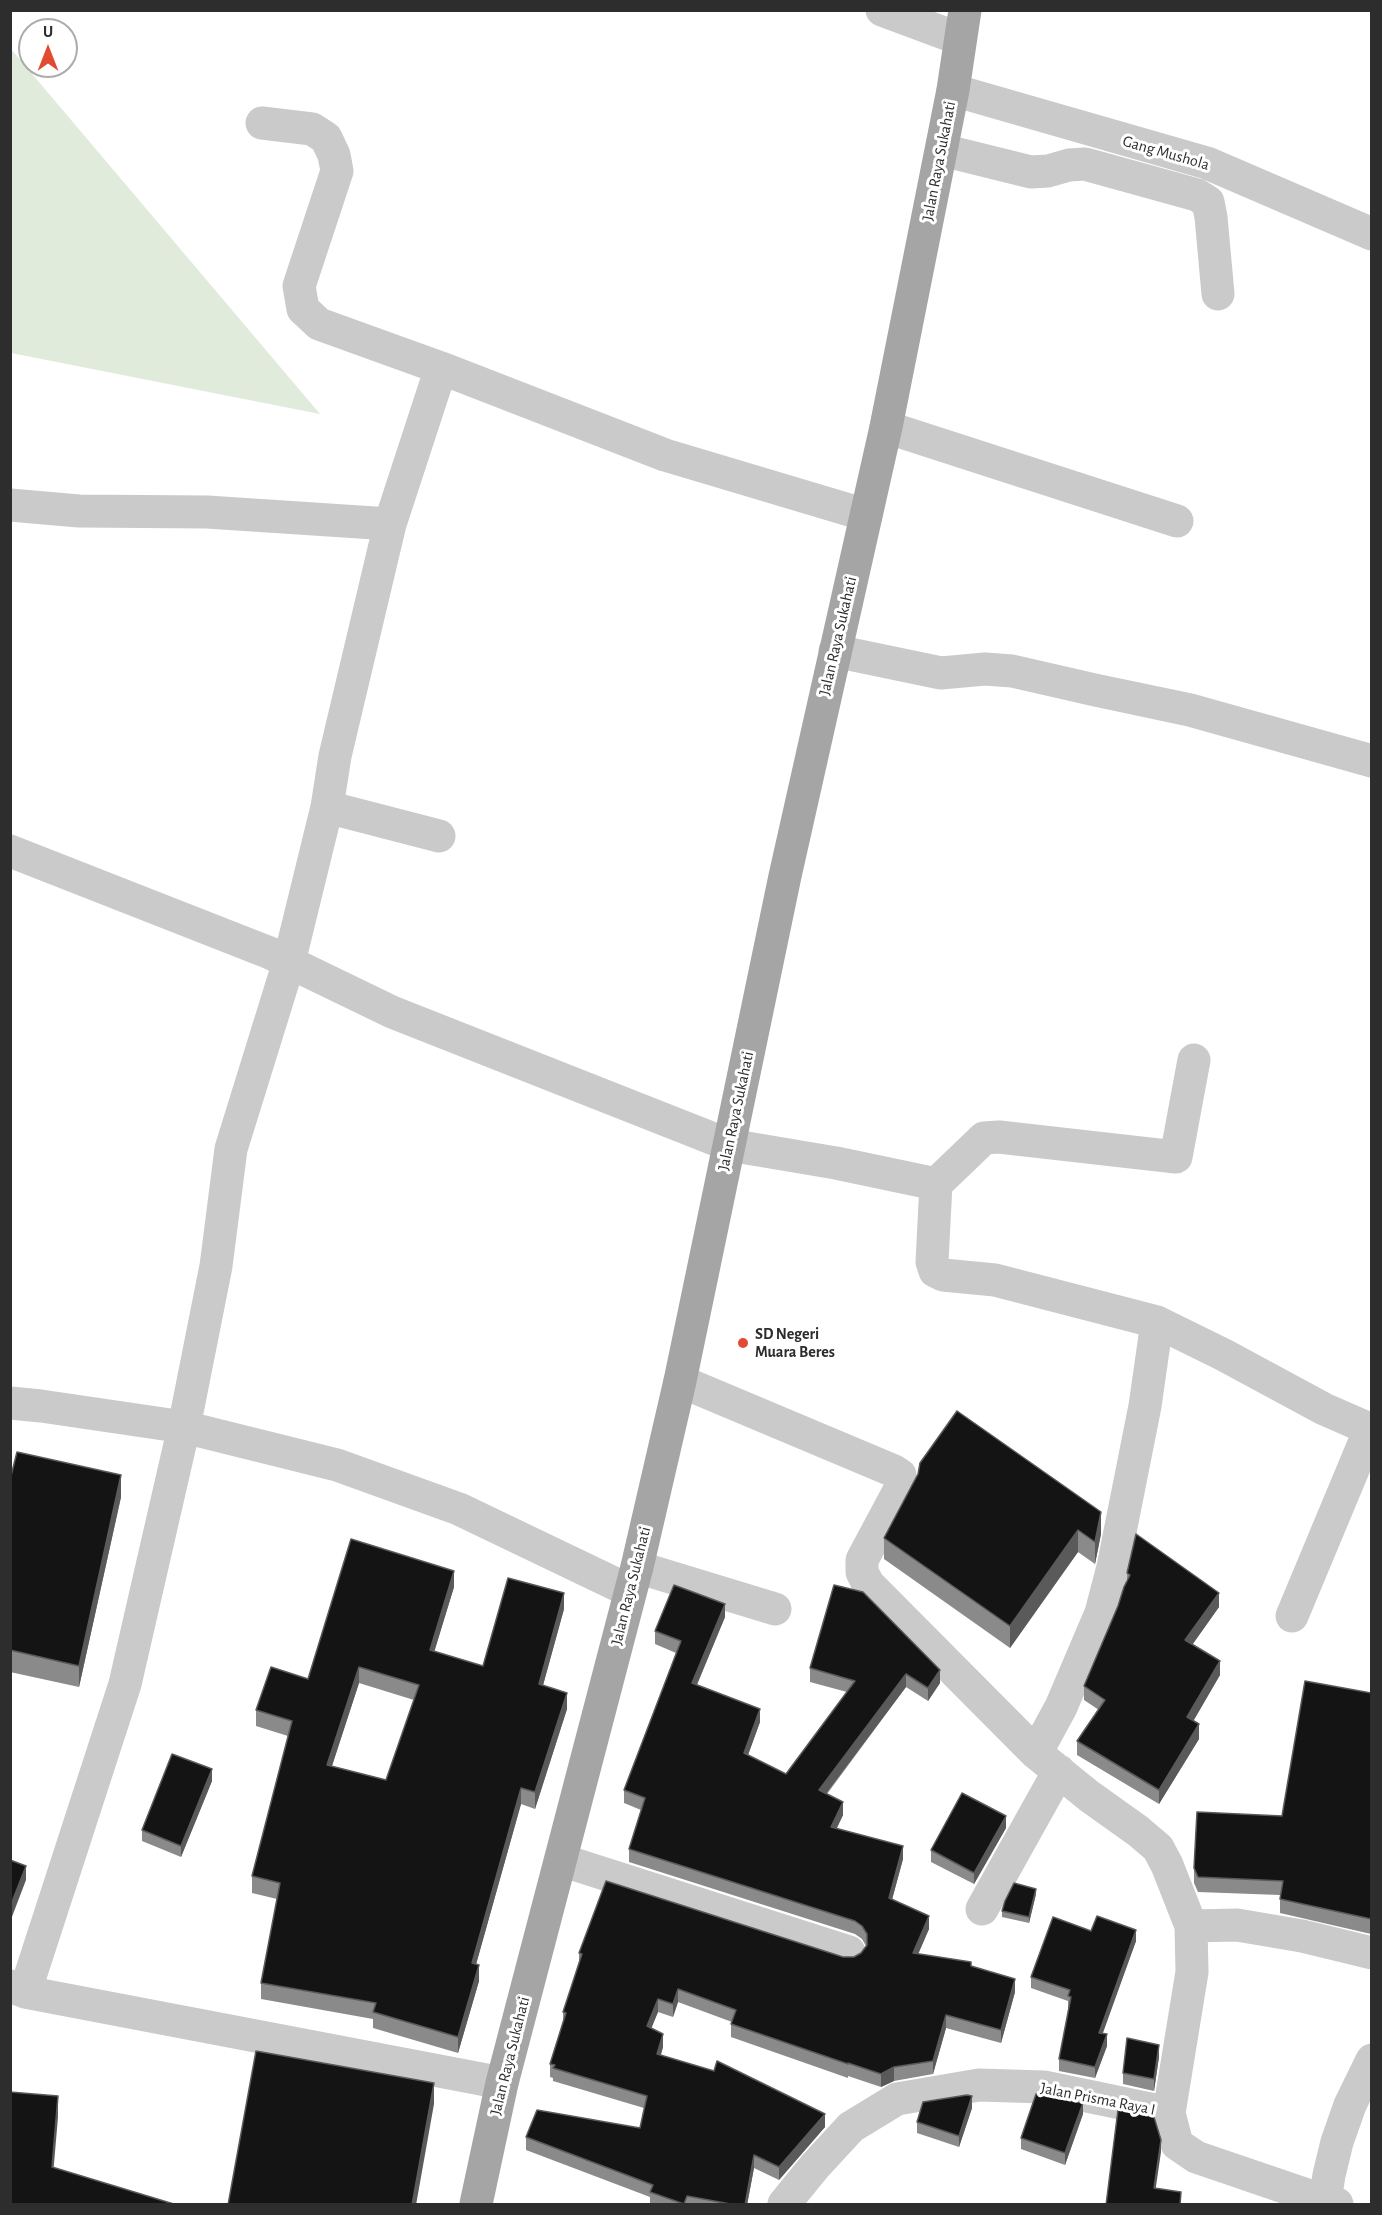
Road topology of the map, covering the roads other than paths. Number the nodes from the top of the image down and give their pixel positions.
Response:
1 (882, 10) edge
2 (963, 25) edge
3 (953, 90) junction
4 (262, 123) dead end
5 (942, 150) junction
6 (1371, 234) edge
7 (1218, 294) dead end
8 (441, 368) junction
9 (886, 427) junction
10 (10, 505) edge
11 (866, 516) junction
12 (1177, 521) dead end
13 (390, 524) junction
14 (835, 651) junction
15 (1371, 756) edge
16 (327, 807) junction
17 (439, 836) dead end
18 (10, 851) edge
19 (288, 962) junction
20 (1194, 1060) dead end
21 (729, 1145) junction
22 (936, 1184) junction
23 (1157, 1322) junction
24 (680, 1381) junction
25 (10, 1403) edge
26 (184, 1427) junction
27 (1371, 1430) edge
28 (634, 1579) junction
29 (776, 1609) dead end
30 (1292, 1616) dead end
31 (1048, 1762) junction
32 (561, 1860) junction
33 (982, 1909) dead end
34 (1191, 1926) junction
35 (849, 1952) dead end
36 (1371, 1953) edge
37 (18, 1989) edge
38 (1371, 2060) edge
39 (502, 2083) junction
40 (1168, 2113) junction
41 (1331, 2203) edge
42 (476, 2205) edge
43 (784, 2205) edge

1 - 2 street
2 - 3 main road, Jalan Raya Sukahati
3 - 5 main road, Jalan Raya Sukahati
3 - 6 street, Gang Mushola
4 - 8 street
5 - 7 street
5 - 9 main road, Jalan Raya Sukahati
8 - 11 street
8 - 13 street
9 - 11 main road, Jalan Raya Sukahati
9 - 12 street
10 - 13 street
11 - 14 main road, Jalan Raya Sukahati
13 - 16 street
14 - 15 street
14 - 21 main road, Jalan Raya Sukahati
16 - 17 street
16 - 19 street
18 - 19 street
19 - 21 street
19 - 26 street
20 - 22 street
21 - 22 street
21 - 24 main road, Jalan Raya Sukahati
22 - 23 street
23 - 27 street
23 - 31 street
24 - 28 main road, Jalan Raya Sukahati
24 - 31 street
25 - 26 street
26 - 28 street
26 - 37 street
27 - 30 street
28 - 29 street
28 - 32 main road, Jalan Raya Sukahati
31 - 33 street
31 - 34 street
32 - 35 street
32 - 39 main road, Jalan Raya Sukahati
34 - 36 street
34 - 40 street
37 - 39 street
38 - 41 street
39 - 42 main road, Jalan Raya Sukahati
40 - 41 street
40 - 43 street, Jalan Prisma Raya I

